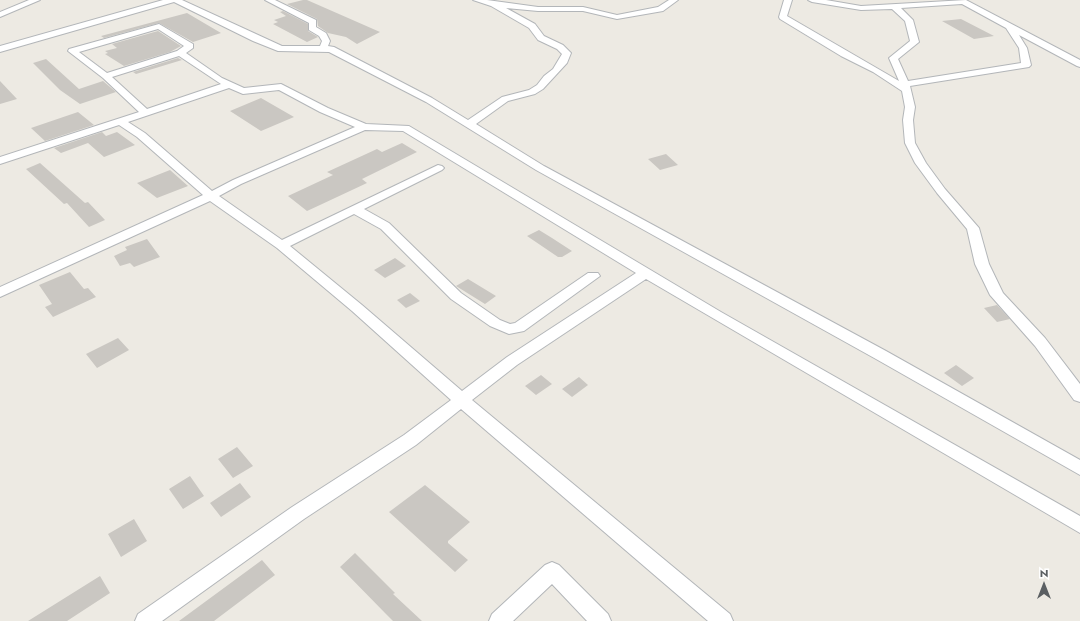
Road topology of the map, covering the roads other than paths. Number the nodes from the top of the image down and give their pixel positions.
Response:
1 (36, 0) edge
2 (172, 0) edge
3 (176, 0) edge
4 (269, 0) edge
5 (478, 0) edge
6 (674, 0) edge
7 (788, 0) edge
8 (812, 0) edge
9 (961, 1) edge
10 (494, 4) junction
11 (894, 6) junction
12 (0, 15) edge
13 (1009, 26) junction
14 (323, 48) junction
15 (0, 50) edge
16 (180, 53) junction
17 (1080, 64) edge
18 (106, 76) junction
19 (228, 85) junction
20 (905, 87) junction
21 (146, 113) junction
22 (120, 121) junction
23 (469, 126) junction
24 (364, 128) junction
25 (0, 161) edge
26 (438, 168) dead end
27 (211, 196) junction
28 (356, 208) junction
29 (281, 245) junction
30 (646, 273) junction
31 (593, 276) dead end
32 (0, 292) edge
33 (1080, 396) edge
34 (461, 400) junction
35 (1080, 468) edge
36 (1080, 526) edge
37 (145, 621) edge
38 (498, 621) edge
39 (601, 621) edge
40 (723, 621) edge

1 - 12 street
2 - 15 street
3 - 14 street
4 - 14 street
5 - 10 street
6 - 10 street
7 - 20 street
8 - 11 street
9 - 11 street
9 - 13 street
10 - 23 street
11 - 20 street
13 - 17 street
13 - 20 street
14 - 23 street
16 - 18 street
16 - 18 street
16 - 19 street
18 - 21 street
19 - 21 street
19 - 24 street
20 - 33 street
21 - 22 street
22 - 25 street
22 - 27 street
23 - 35 street
24 - 27 street
24 - 30 street
26 - 28 street
27 - 29 street
27 - 32 street
28 - 29 street
28 - 31 street
29 - 34 street
30 - 34 street
30 - 36 street
34 - 37 street
34 - 40 street
38 - 39 street

